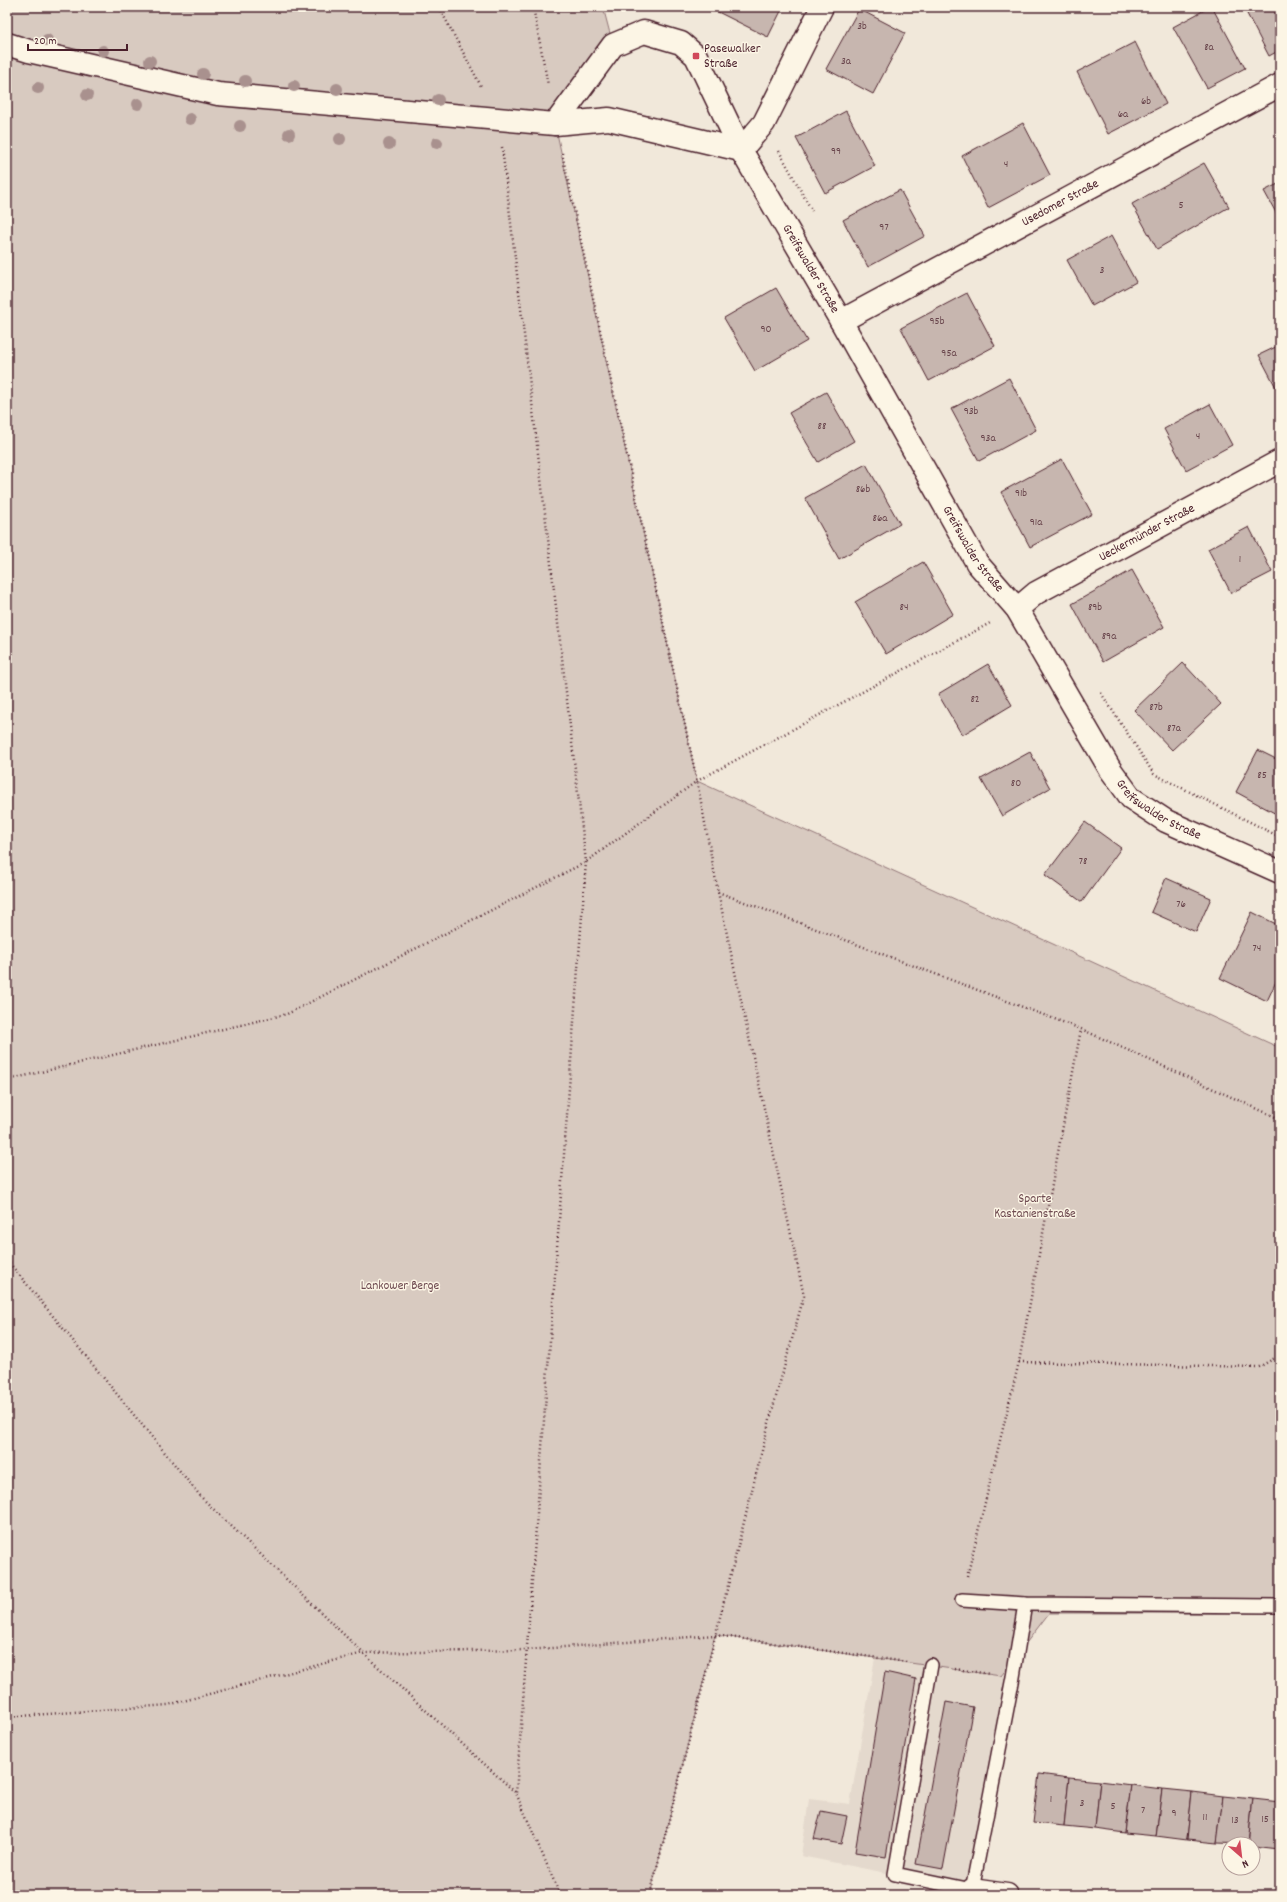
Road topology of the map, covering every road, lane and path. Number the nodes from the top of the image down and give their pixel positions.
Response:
1 (439, 7) edge
2 (533, 7) edge
3 (822, 7) edge
4 (7, 44) edge
5 (1280, 85) edge
6 (498, 119) junction
7 (764, 123) junction
8 (555, 124) junction
9 (741, 150) junction
10 (813, 212) dead end
11 (841, 321) junction
12 (1280, 461) edge
13 (1017, 609) junction
14 (1099, 690) dead end
15 (697, 781) junction
16 (1280, 837) edge
17 (586, 862) junction
18 (1280, 872) edge
19 (718, 892) junction
20 (1081, 1030) junction
21 (7, 1080) edge
22 (1280, 1119) edge
23 (7, 1260) edge
24 (1280, 1355) edge
25 (1019, 1362) junction
26 (962, 1600) joint
27 (1025, 1604) junction
28 (1280, 1606) edge
29 (715, 1635) junction
30 (527, 1650) junction
31 (363, 1653) junction
32 (931, 1665) junction
33 (1013, 1677) junction
34 (7, 1717) edge
35 (516, 1793) junction
36 (972, 1893) edge
37 (560, 1895) edge
38 (650, 1895) edge
39 (1007, 1895) edge

1 - 6 path
2 - 8 path
3 - 7 street
4 - 6 street
5 - 11 street, Usedomer Straße
6 - 8 street
6 - 17 path
7 - 9 street
7 - 10 path
8 - 9 street
8 - 9 street, Greifswalder Straße
8 - 15 path
9 - 11 street, Greifswalder Straße
11 - 13 street, Greifswalder Straße
12 - 13 street, Ueckermünder Straße
13 - 15 path
13 - 18 street, Greifswalder Straße
14 - 16 path
15 - 17 path
15 - 19 path
17 - 21 path
17 - 30 path
19 - 20 path
19 - 29 path
20 - 22 path
20 - 25 path
23 - 31 path
24 - 25 path
25 - 26 path
26 - 27 lane
27 - 28 lane
27 - 33 lane
29 - 30 path
29 - 32 path
29 - 38 path
30 - 31 path
30 - 35 path
31 - 34 path
31 - 35 path
32 - 33 path
32 - 36 lane
33 - 36 lane
35 - 37 path
36 - 39 street

